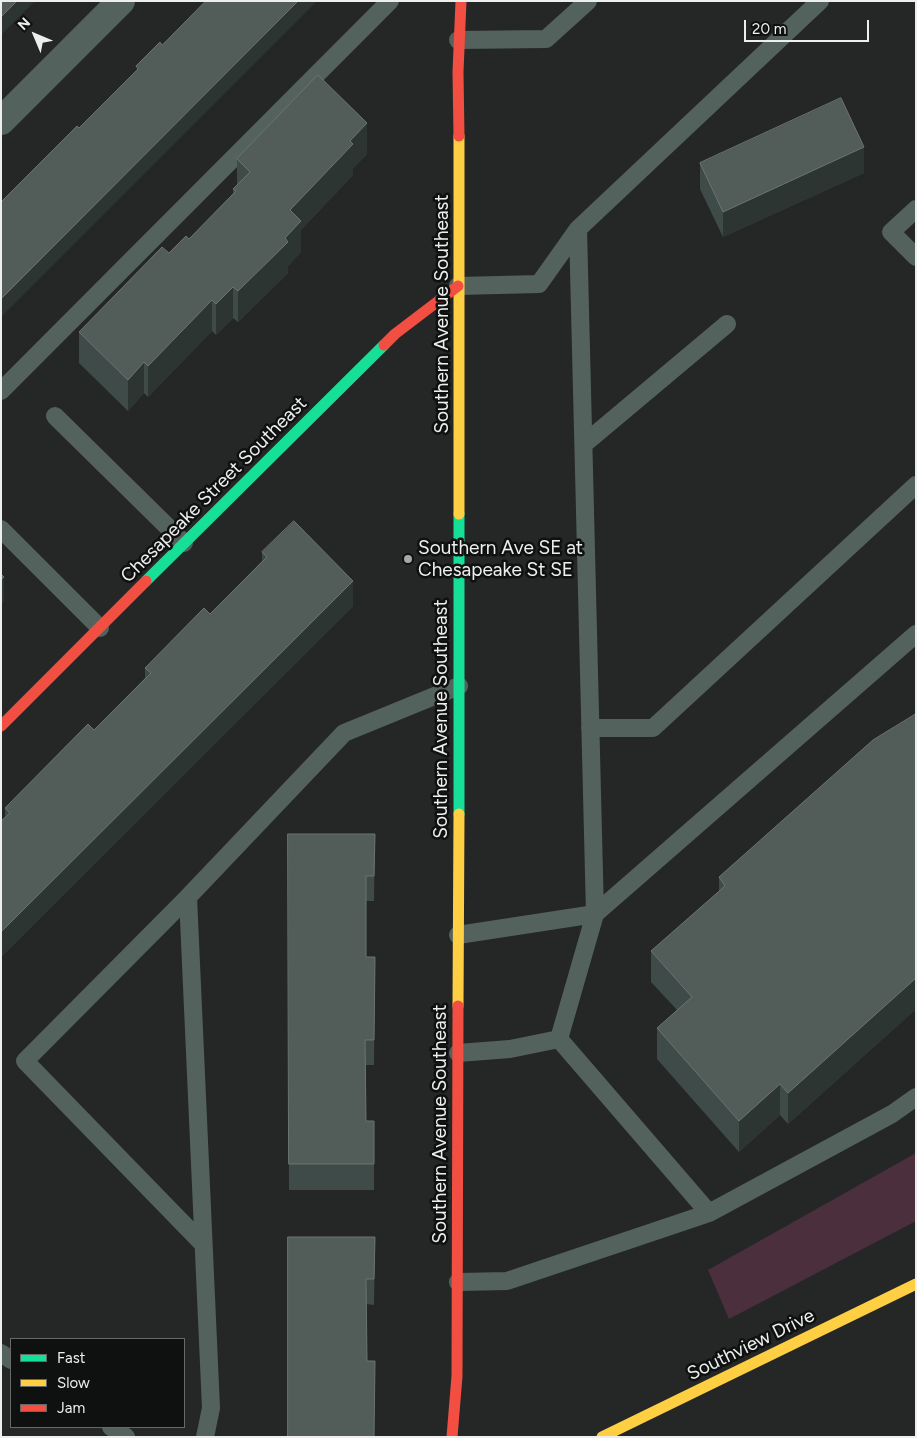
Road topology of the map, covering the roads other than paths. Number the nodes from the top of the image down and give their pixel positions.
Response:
1 (120, 1) edge
2 (390, 1) edge
3 (461, 1) edge
4 (588, 1) edge
5 (820, 1) edge
6 (458, 40) junction
7 (1, 121) edge
8 (916, 209) edge
9 (578, 229) junction
10 (916, 257) edge
11 (458, 286) junction
12 (727, 324) dead end
13 (1, 391) edge
14 (55, 416) dead end
15 (584, 444) junction
16 (916, 485) edge
17 (1, 528) edge
18 (184, 544) junction
19 (100, 628) junction
20 (916, 634) edge
21 (459, 686) junction
22 (1, 726) edge
23 (590, 728) junction
24 (188, 897) junction
25 (595, 914) junction
26 (458, 935) junction
27 (559, 1039) junction
28 (458, 1053) junction
29 (916, 1097) edge
30 (709, 1213) junction
31 (203, 1244) junction
32 (458, 1282) junction
33 (916, 1284) edge
34 (112, 1428) edge
35 (126, 1437) edge
36 (205, 1437) edge
37 (452, 1437) edge
38 (602, 1437) edge

1 - 7 street
2 - 13 lane
3 - 6 main road, Southern Avenue Southeast
4 - 6 lane
5 - 9 lane
6 - 11 main road, Southern Avenue Southeast
8 - 10 lane
9 - 11 lane
9 - 15 lane
11 - 18 main road, Chesapeake Street Southeast
11 - 21 main road, Southern Avenue Southeast
12 - 15 lane
14 - 18 lane
15 - 23 lane
16 - 23 lane
17 - 19 lane
18 - 19 main road, Chesapeake Street Southeast
19 - 22 main road, Chesapeake Street Southeast
20 - 25 lane
21 - 24 lane
21 - 26 main road, Southern Avenue Southeast
23 - 25 lane
24 - 31 lane
24 - 31 lane
25 - 26 lane
25 - 27 lane
26 - 28 main road, Southern Avenue Southeast
27 - 28 lane
27 - 30 lane
28 - 32 main road, Southern Avenue Southeast
29 - 30 lane
30 - 32 lane
31 - 36 lane
32 - 37 main road, Southern Avenue Southeast
33 - 38 main road, Southview Drive
34 - 35 lane

